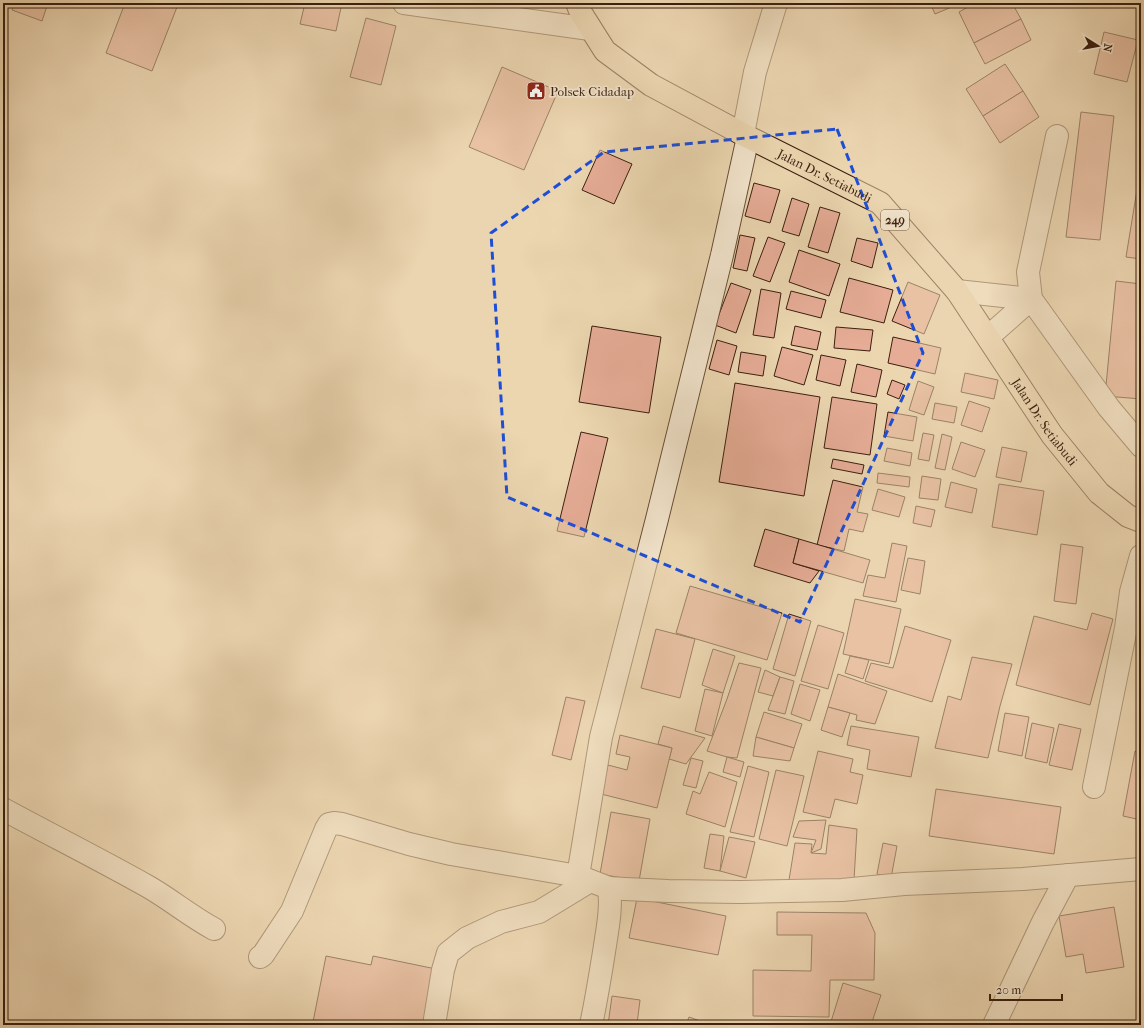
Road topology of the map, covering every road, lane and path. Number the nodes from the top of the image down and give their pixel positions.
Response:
1 (404, 3) edge
2 (576, 3) edge
3 (776, 3) edge
4 (590, 29) junction
5 (745, 135) junction
6 (1057, 136) dead end
7 (957, 291) junction
8 (1031, 299) junction
9 (988, 337) junction
10 (1141, 446) edge
11 (1141, 521) edge
12 (1141, 556) edge
13 (1094, 788) dead end
14 (3, 809) edge
15 (1141, 869) edge
16 (1068, 875) junction
17 (592, 882) junction
18 (214, 929) dead end
19 (260, 957) dead end
20 (434, 1025) edge
21 (591, 1025) edge
22 (994, 1025) edge

1 - 4 street
2 - 4 main road, Jalan Dr. Setiabudi / 249
3 - 5 street
4 - 5 main road, Jalan Dr. Setiabudi / 249
5 - 7 main road, Jalan Dr. Setiabudi / 249
5 - 17 street
6 - 8 street
7 - 8 street
7 - 9 main road, Jalan Dr. Setiabudi / 249
8 - 9 street
8 - 10 street
9 - 11 main road, Jalan Dr. Setiabudi / 249
12 - 13 street
14 - 18 street
15 - 16 street
16 - 17 street
16 - 22 street
17 - 19 street
17 - 20 street
17 - 21 street

